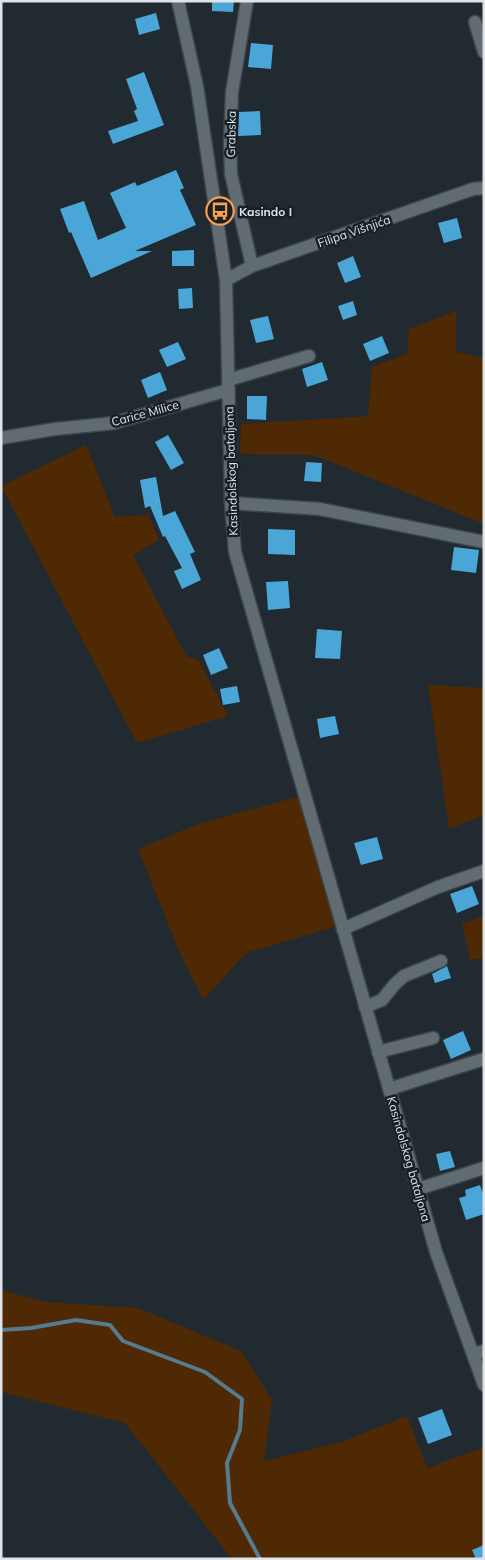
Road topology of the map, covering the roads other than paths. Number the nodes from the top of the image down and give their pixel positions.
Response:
1 (178, 1) edge
2 (247, 1) edge
3 (476, 22) dead end
4 (484, 52) edge
5 (484, 188) edge
6 (252, 266) junction
7 (226, 280) junction
8 (309, 356) dead end
9 (228, 385) junction
10 (1, 438) edge
11 (230, 503) junction
12 (484, 542) edge
13 (484, 872) edge
14 (343, 930) junction
15 (441, 961) dead end
16 (365, 1007) junction
17 (433, 1038) dead end
18 (378, 1052) junction
19 (484, 1059) edge
20 (389, 1089) junction
21 (484, 1168) edge
22 (418, 1189) junction
23 (478, 1352) edge
24 (484, 1385) edge

1 - 7 street, Kasindolskog bataljona
2 - 6 street, Grabska
3 - 4 street
5 - 6 street, Filipa Višnjića
6 - 7 street, Filipa Višnjića
7 - 9 street, Kasindolskog bataljona
8 - 9 street, Carice Milice
9 - 10 street, Carice Milice
9 - 11 street, Kasindolskog bataljona
11 - 12 street
11 - 14 street, Kasindolskog bataljona
13 - 14 street
14 - 16 street, Kasindolskog bataljona
15 - 16 street
16 - 18 street, Kasindolskog bataljona
17 - 18 street
18 - 20 street, Kasindolskog bataljona
19 - 20 street
20 - 22 street, Kasindolskog bataljona
21 - 22 street
22 - 23 street, Kasindolskog bataljona
23 - 24 street, Kasindolskog bataljona

